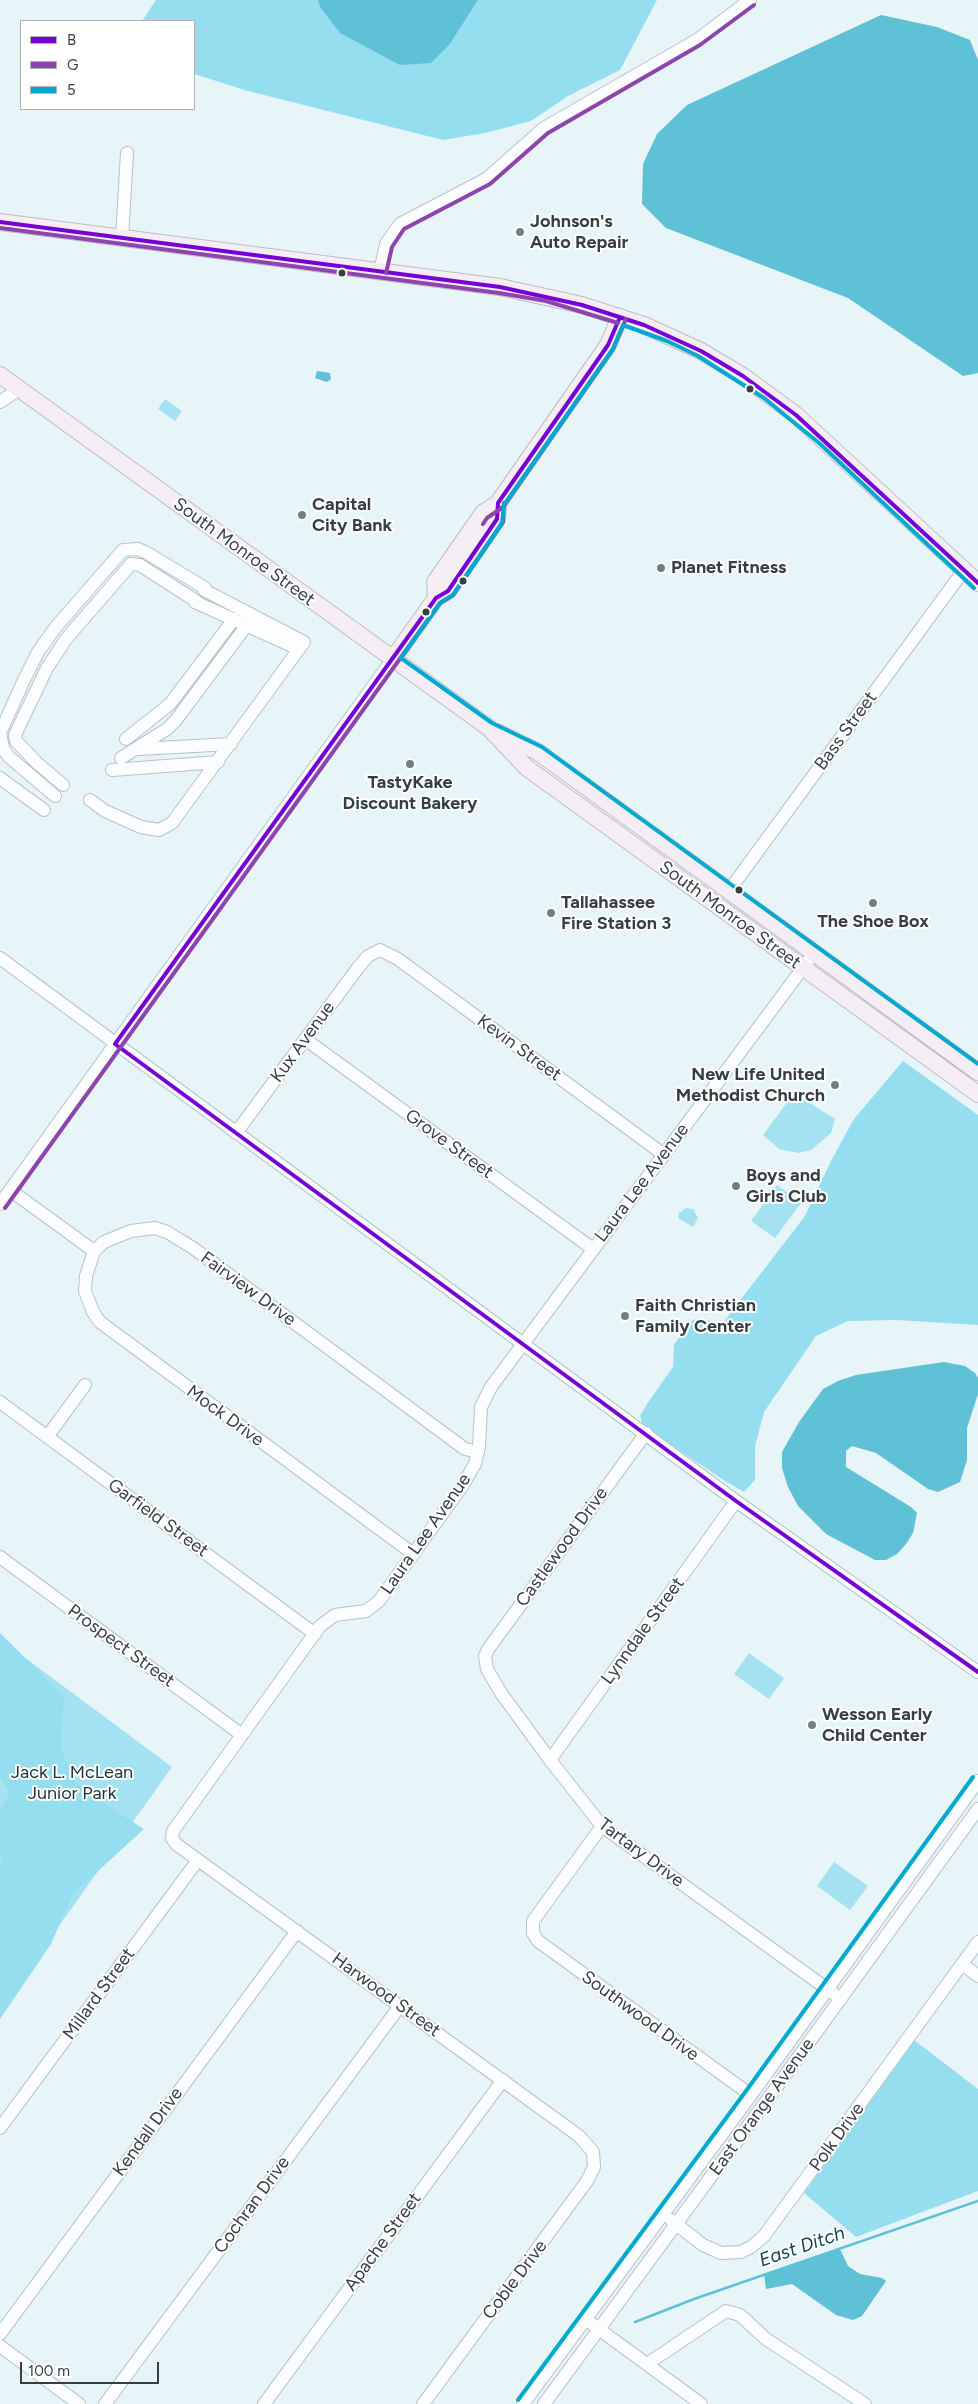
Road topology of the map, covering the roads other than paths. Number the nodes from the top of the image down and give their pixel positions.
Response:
1 (750, 0) edge
2 (128, 153) dead end
3 (0, 222) edge
4 (122, 238) junction
5 (380, 272) junction
6 (620, 317) junction
7 (0, 375) edge
8 (19, 390) junction
9 (0, 402) edge
10 (964, 570) junction
11 (978, 583) edge
12 (234, 619) junction
13 (247, 625) junction
14 (299, 649) junction
15 (392, 660) junction
16 (489, 728) junction
17 (126, 740) dead end
18 (231, 744) junction
19 (136, 749) junction
20 (121, 758) dead end
21 (218, 762) junction
22 (112, 770) dead end
23 (0, 778) edge
24 (576, 780) junction
25 (63, 785) dead end
26 (551, 785) junction
27 (55, 796) dead end
28 (90, 800) dead end
29 (44, 810) dead end
30 (663, 844) junction
31 (652, 858) junction
32 (728, 892) junction
33 (372, 952) joint
34 (814, 953) junction
35 (0, 958) edge
36 (804, 968) junction
37 (305, 1039) junction
38 (115, 1044) junction
39 (978, 1072) edge
40 (978, 1094) edge
41 (236, 1133) junction
42 (663, 1154) junction
43 (10, 1190) junction
44 (0, 1204) edge
45 (593, 1249) junction
46 (94, 1251) junction
47 (522, 1344) junction
48 (85, 1385) dead end
49 (0, 1402) edge
50 (646, 1433) junction
51 (47, 1436) junction
52 (478, 1452) junction
53 (736, 1501) junction
54 (412, 1553) junction
55 (0, 1557) edge
56 (315, 1634) junction
57 (486, 1663) joint
58 (978, 1672) edge
59 (242, 1735) junction
60 (550, 1760) junction
61 (978, 1781) edge
62 (978, 1809) edge
63 (602, 1826) junction
64 (172, 1838) joint
65 (198, 1860) junction
66 (297, 1931) junction
67 (978, 1942) edge
68 (962, 1964) junction
69 (978, 1976) edge
70 (828, 1990) junction
71 (841, 1999) junction
72 (400, 2006) junction
73 (503, 2080) junction
74 (751, 2095) junction
75 (0, 2128) edge
76 (594, 2158) joint
77 (663, 2214) junction
78 (676, 2224) junction
79 (586, 2319) junction
80 (599, 2329) junction
81 (0, 2334) edge
82 (0, 2346) edge
83 (647, 2364) junction
84 (429, 2402) edge
85 (78, 2404) edge
86 (105, 2404) edge
87 (264, 2404) edge
88 (523, 2404) edge
89 (544, 2404) edge
90 (702, 2404) edge
91 (865, 2404) edge

1 - 5 street
2 - 4 street
3 - 4 main road
4 - 5 main road
5 - 6 main road
6 - 10 main road
6 - 15 main road
7 - 8 main road, South Monroe Street
8 - 9 street
8 - 15 main road, South Monroe Street
10 - 11 main road
10 - 32 street, Bass Street
12 - 13 street
12 - 17 street
12 - 25 street
13 - 14 street
13 - 19 street
14 - 18 street
14 - 27 street
15 - 16 main road, South Monroe Street
15 - 38 street
16 - 24 main road, South Monroe Street
16 - 26 main road, South Monroe Street
18 - 19 street
18 - 21 street
19 - 20 street
21 - 22 street
21 - 28 street
23 - 29 street
24 - 26 main road
24 - 30 main road, South Monroe Street
26 - 31 main road, South Monroe Street
30 - 31 main road
30 - 32 main road, South Monroe Street
31 - 36 main road, South Monroe Street
32 - 34 main road, South Monroe Street
33 - 37 street, Kux Avenue
33 - 42 street, Kevin Street
34 - 36 street, Laura Lee Avenue
34 - 39 main road, South Monroe Street
35 - 38 street
36 - 40 main road, South Monroe Street
36 - 42 street, Laura Lee Avenue
37 - 41 street, Kux Avenue
37 - 45 street, Grove Street
38 - 41 street
38 - 43 street
41 - 47 street
42 - 45 street, Laura Lee Avenue
43 - 44 street
43 - 46 street
45 - 47 street, Laura Lee Avenue
46 - 52 street, Fairview Drive
46 - 54 street, Mock Drive
47 - 50 street
47 - 52 street, Laura Lee Avenue
48 - 51 street
49 - 51 street, Garfield Street
50 - 53 street
50 - 57 street, Castlewood Drive
51 - 56 street, Garfield Street
52 - 54 street, Laura Lee Avenue
53 - 58 street
53 - 60 street, Lynndale Street
54 - 56 street, Laura Lee Avenue
55 - 59 street, Prospect Street
56 - 59 street, Laura Lee Avenue
57 - 60 street, Tartary Drive
59 - 64 street, Laura Lee Avenue
60 - 63 street, Tartary Drive
61 - 70 street, East Orange Avenue
62 - 71 street, East Orange Avenue
63 - 70 street, Tartary Drive
63 - 74 street, Southwood Drive
64 - 65 street, Harwood Street
65 - 66 street, Harwood Street
65 - 75 street, Millard Street
66 - 72 street, Harwood Street
66 - 81 street, Kendall Drive
67 - 68 street, Polk Drive
68 - 69 street
68 - 78 street, Polk Drive
70 - 71 street, Tartary Drive
70 - 74 street, East Orange Avenue
71 - 78 street, East Orange Avenue
72 - 73 street, Harwood Street
72 - 86 street, Cochran Drive
73 - 76 street, Harwood Street
73 - 87 street, Apache Street
74 - 77 street, East Orange Avenue
76 - 84 street, Coble Drive
77 - 78 street, Polk Drive
77 - 79 street, East Orange Avenue
78 - 80 street, East Orange Avenue
79 - 80 street
79 - 88 street, East Orange Avenue
80 - 83 street
80 - 89 street, East Orange Avenue
82 - 85 street
83 - 90 street
83 - 91 street

